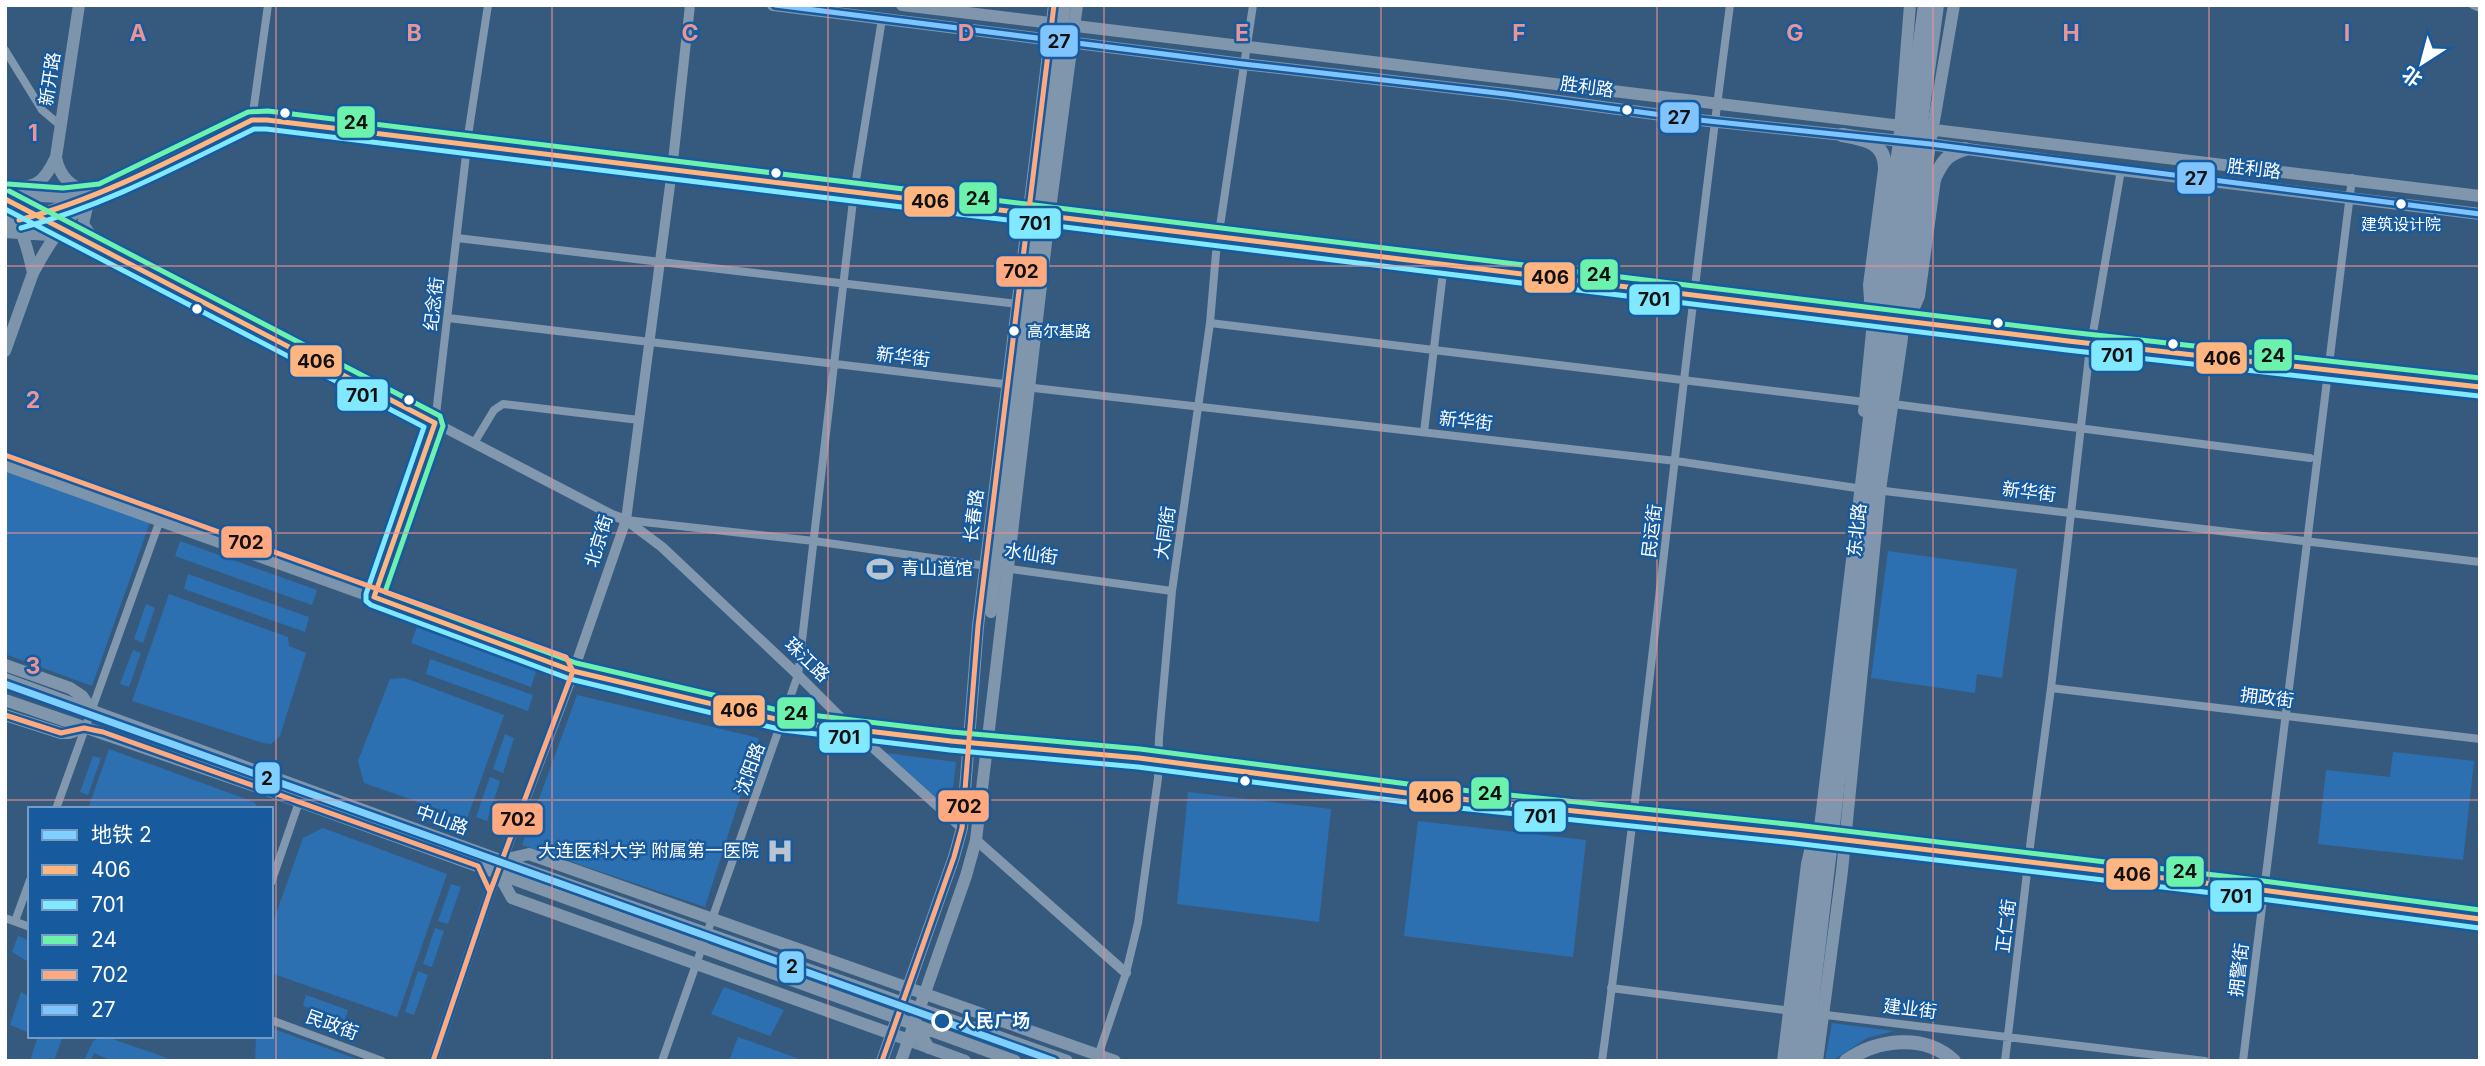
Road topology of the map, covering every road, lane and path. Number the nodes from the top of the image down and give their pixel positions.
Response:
1 (79, 5) edge
2 (268, 5) edge
3 (488, 5) edge
4 (690, 5) edge
5 (773, 5) edge
6 (902, 5) edge
7 (1054, 5) edge
8 (1065, 5) edge
9 (1077, 5) edge
10 (1253, 5) edge
11 (1730, 5) edge
12 (1910, 5) edge
13 (1925, 5) edge
14 (1937, 5) edge
15 (1954, 5) edge
16 (2473, 5) edge
17 (2480, 8) edge
18 (882, 19) junction
19 (1052, 24) junction
20 (1074, 27) junction
21 (1050, 39) junction
22 (1072, 42) junction
23 (1246, 47) junction
24 (5, 50) edge
25 (1243, 64) junction
26 (1717, 104) junction
27 (252, 120) junction
28 (1715, 120) junction
29 (61, 126) junction
30 (1900, 127) junction
31 (1933, 130) junction
32 (1842, 135) junction
33 (1899, 142) junction
34 (1930, 144) junction
35 (468, 146) junction
36 (1965, 149) junction
37 (56, 157) junction
38 (671, 170) junction
39 (2121, 170) junction
40 (2352, 178) junction
41 (5, 191) edge
42 (102, 192) junction
43 (854, 192) junction
44 (2480, 196) edge
45 (5, 199) edge
46 (2349, 199) junction
47 (5, 207) edge
48 (1030, 214) junction
49 (2480, 214) edge
50 (37, 216) junction
51 (1049, 217) junction
52 (14, 226) edge
53 (57, 232) junction
54 (5, 234) edge
55 (1219, 237) junction
56 (457, 238) junction
57 (109, 253) junction
58 (660, 263) junction
59 (1444, 264) junction
60 (33, 273) junction
61 (845, 284) junction
62 (1694, 295) junction
63 (1018, 304) junction
64 (1874, 317) junction
65 (448, 318) junction
66 (1905, 321) junction
67 (1210, 323) junction
68 (650, 343) junction
69 (2091, 344) junction
70 (5, 351) edge
71 (1434, 351) junction
72 (836, 365) junction
73 (1881, 369) junction
74 (2328, 369) junction
75 (1685, 381) junction
76 (1007, 385) junction
77 (1028, 387) junction
78 (2480, 387) edge
79 (1865, 402) junction
80 (1893, 404) junction
81 (1199, 407) junction
82 (639, 420) junction
83 (435, 423) junction
84 (2081, 428) junction
85 (1424, 432) junction
86 (474, 443) junction
87 (2310, 458) dead end
88 (1676, 461) junction
89 (5, 465) edge
90 (1856, 488) junction
91 (1880, 490) junction
92 (2072, 514) junction
93 (160, 520) junction
94 (626, 520) junction
95 (814, 541) junction
96 (2307, 542) junction
97 (2480, 562) edge
98 (986, 566) junction
99 (1007, 569) junction
100 (1172, 591) junction
101 (374, 597) junction
102 (991, 612) junction
103 (976, 663) junction
104 (5, 665) edge
105 (995, 665) junction
106 (573, 671) junction
107 (798, 675) junction
108 (5, 679) edge
109 (2051, 688) junction
110 (5, 700) edge
111 (91, 709) junction
112 (5, 715) edge
113 (2286, 716) junction
114 (783, 720) junction
115 (849, 727) junction
116 (84, 728) junction
117 (2480, 739) edge
118 (969, 741) junction
119 (987, 743) junction
120 (1158, 761) junction
121 (299, 802) junction
122 (57, 807) edge
123 (1633, 818) junction
124 (962, 828) junction
125 (511, 838) junction
126 (1814, 838) junction
127 (976, 840) junction
128 (1845, 841) junction
129 (529, 855) junction
130 (2028, 863) junction
131 (478, 866) junction
132 (500, 866) junction
133 (273, 877) edge
134 (28, 885) edge
135 (2264, 890) junction
136 (490, 892) junction
137 (5, 918) edge
138 (2480, 919) edge
139 (712, 920) junction
140 (15, 921) junction
141 (28, 926) edge
142 (707, 933) junction
143 (703, 947) junction
144 (696, 965) junction
145 (1126, 973) junction
146 (1611, 988) junction
147 (906, 989) junction
148 (924, 995) junction
149 (944, 1002) junction
150 (902, 1003) junction
151 (919, 1009) junction
152 (1789, 1011) junction
153 (1823, 1015) junction
154 (897, 1018) junction
155 (273, 1021) edge
156 (914, 1024) junction
157 (892, 1034) junction
158 (2007, 1036) junction
159 (908, 1040) junction
160 (929, 1048) junction
161 (1098, 1058) edge
162 (382, 1061) edge
163 (433, 1061) edge
164 (662, 1061) edge
165 (882, 1061) edge
166 (901, 1061) edge
167 (965, 1061) edge
168 (1015, 1061) edge
169 (1067, 1061) edge
170 (1115, 1061) edge
171 (1602, 1061) edge
172 (1783, 1061) edge
173 (1793, 1061) edge
174 (1805, 1061) edge
175 (1817, 1061) edge
176 (1846, 1061) edge
177 (1954, 1061) edge
178 (2005, 1061) edge
179 (2205, 1061) edge
180 (2243, 1061) edge

1 - 29 main road, 新开路
2 - 27 street
3 - 35 street, 纪念街
4 - 38 street, 北京街
5 - 18 main road, 胜利路
6 - 19 main road, 胜利路
7 - 19 main road, 长春路
8 - 102 main road, bridge
9 - 20 main road
10 - 23 street, 大同街
11 - 26 street, 民运街
12 - 30 main road, 东北路
13 - 73 highway, 东北路, bridge
14 - 73 highway, 东北路, bridge
15 - 31 main road, 东北路
16 - 17 street
18 - 21 main road, 胜利路
18 - 43 street, 沈阳路
19 - 20 main road, 胜利路
19 - 21 main road, 长春路
20 - 22 main road
20 - 23 main road, 胜利路
21 - 22 main road, 胜利路
21 - 48 main road, 长春路
22 - 25 main road, 胜利路
22 - 51 main road
23 - 25 street, 大同街
23 - 26 main road, 胜利路
24 - 29 street
25 - 28 main road, 胜利路
25 - 55 street, 大同街
26 - 28 street, 民运街
26 - 30 main road, 胜利路
27 - 35 main road
27 - 42 main road
28 - 32 main road, 胜利路
28 - 62 street, 民运街
29 - 37 main road, 新开路
30 - 31 main road, 胜利路
30 - 33 main road, 东北路
31 - 34 main road, 东北路
31 - 40 main road, 胜利路
32 - 33 main road, 胜利路
32 - 73 highway, bridge
33 - 34 main road, 胜利路
33 - 64 main road, 东北路
34 - 36 main road, 胜利路
34 - 66 main road, 东北路
35 - 38 main road
35 - 56 street, 纪念街
36 - 39 main road, 胜利路
36 - 73 highway, bridge
37 - 41 main road
37 - 42 main road
38 - 43 main road
38 - 58 street, 北京街
39 - 46 main road, 胜利路
39 - 69 street, 正仁街
40 - 44 main road, 胜利路
40 - 46 street, 拥警街
41 - 42 main road
42 - 50 main road
42 - 53 main road
42 - 57 main road
43 - 48 main road
43 - 61 street, 沈阳路
45 - 50 main road, 水仙街
46 - 49 main road, 胜利路
46 - 74 street, 拥警街
47 - 52 main road
48 - 51 main road
48 - 63 main road, 长春路
50 - 52 main road
50 - 53 main road, 水仙街
51 - 55 main road
51 - 77 main road
52 - 53 main road
52 - 54 main road
52 - 60 main road
53 - 57 main road, 水仙街
53 - 60 main road
54 - 60 main road
55 - 59 main road
55 - 67 street, 大同街
56 - 58 street
56 - 65 street, 纪念街
57 - 83 street, 水仙街
58 - 61 street
58 - 68 street, 北京街
59 - 62 main road
59 - 71 street
60 - 70 main road
61 - 63 street
61 - 72 street, 沈阳路
62 - 64 main road
62 - 75 street, 民运街
63 - 76 main road, 长春路
64 - 66 main road
64 - 79 main road, 东北路
65 - 68 street, 新华街
65 - 83 street, 纪念街
66 - 69 main road
66 - 80 main road, 东北路
67 - 71 street
67 - 81 street, 大同街
68 - 72 street, 新华街
68 - 82 street, 北京街
69 - 74 main road
69 - 84 street, 正仁街
71 - 75 street
71 - 85 street
72 - 76 street, 新华街
72 - 95 street, 沈阳路
73 - 173 highway, 东北路, bridge
73 - 174 highway, 东北路, bridge
74 - 78 main road
74 - 96 street, 拥警街
75 - 79 street
75 - 88 street, 民运街
76 - 77 street, 新华街
76 - 98 main road, 长春路
77 - 81 street, 新华街
77 - 99 main road
79 - 90 main road, 东北路
80 - 84 street
80 - 91 main road, 东北路
81 - 85 street, 新华街
81 - 100 street, 大同街
82 - 86 street
82 - 94 street, 北京街
83 - 86 street, 水仙街
83 - 101 street, 纪念街
84 - 87 street
84 - 92 street, 正仁街
85 - 88 street, 新华街
86 - 94 street, 水仙街
88 - 90 street, 新华街
88 - 123 street, 民运街
89 - 93 main road
90 - 91 street, 新华街
90 - 126 main road, 东北路
91 - 92 street, 新华街
91 - 128 main road, 东北路
92 - 96 street, 新华街
92 - 109 street, 正仁街
93 - 101 main road
93 - 111 street
94 - 95 street, 水仙街
94 - 106 street, 北京街
94 - 107 street, 珠江路
95 - 98 street, 水仙街
95 - 107 street, 沈阳路
96 - 97 street, 新华街
96 - 113 street, 拥警街
98 - 99 street, 水仙街
98 - 103 main road, 长春路
99 - 100 street, 水仙街
99 - 105 main road
100 - 120 street, 大同街
101 - 106 main road
102 - 103 main road
102 - 105 main road
103 - 118 main road, 长春路
104 - 111 main road
105 - 119 main road
106 - 114 main road
106 - 125 street, 北京街
107 - 114 street, 沈阳路
107 - 115 street, 珠江路
108 - 111 main road, 中山路
109 - 113 street, 拥政街
109 - 130 street, 正仁街
110 - 116 main road, 中山路
111 - 116 street
111 - 132 main road, 中山路
112 - 116 main road
113 - 117 street, 拥政街
113 - 135 street, 拥警街
114 - 115 main road
114 - 139 street, 沈阳路
115 - 118 main road
115 - 124 street, 珠江路
116 - 121 main road, 中山路
116 - 122 street
118 - 119 main road
118 - 124 main road, 长春路
119 - 120 main road
119 - 127 main road
120 - 123 main road
120 - 145 street, 大同街
121 - 131 main road, 中山路
121 - 133 street
123 - 126 main road
123 - 146 street, 民运街
124 - 147 main road, 长春路
125 - 129 street
125 - 132 street, 北京街
126 - 128 main road
126 - 152 main road, 东北路
127 - 145 street
127 - 148 main road
128 - 130 main road
128 - 153 main road, 东北路
129 - 132 main road
129 - 139 main road
130 - 135 main road
130 - 158 street, 正仁街
131 - 132 main road, 中山路
131 - 136 street
132 - 136 street, 北京街
132 - 142 main road, 中山路
132 - 143 main road, 中山路
132 - 144 main road
134 - 140 street
135 - 138 main road
135 - 180 street, 拥警街
136 - 163 street, 北京街
137 - 140 street
139 - 142 street, 沈阳路
139 - 147 main road
140 - 141 street
142 - 143 street, 沈阳路
142 - 150 main road, 中山路
143 - 144 street, 沈阳路
143 - 154 main road, 中山路
144 - 157 main road
144 - 164 street, 沈阳路
145 - 161 street, 大同街
146 - 152 street, 建业街
146 - 171 street, 民运街
147 - 148 main road
147 - 150 main road, 长春路
148 - 149 main road
148 - 151 main road
149 - 151 main road
149 - 161 main road
150 - 151 main road, 中山路
150 - 154 main road, 长春路
151 - 156 main road
151 - 169 main road, 中山路
152 - 153 street, 建业街
152 - 172 main road, 东北路
153 - 158 street, 建业街
153 - 175 main road, 东北路
154 - 156 main road, 中山路
154 - 157 main road, 长春路
155 - 162 street, 民政街
156 - 159 main road
156 - 160 main road
156 - 168 main road, 中山路
157 - 159 main road
157 - 165 main road, 长春路
158 - 178 street, 正仁街
158 - 179 street, 建业街
159 - 160 main road
159 - 166 main road
160 - 167 main road
161 - 170 main road
176 - 177 highway

